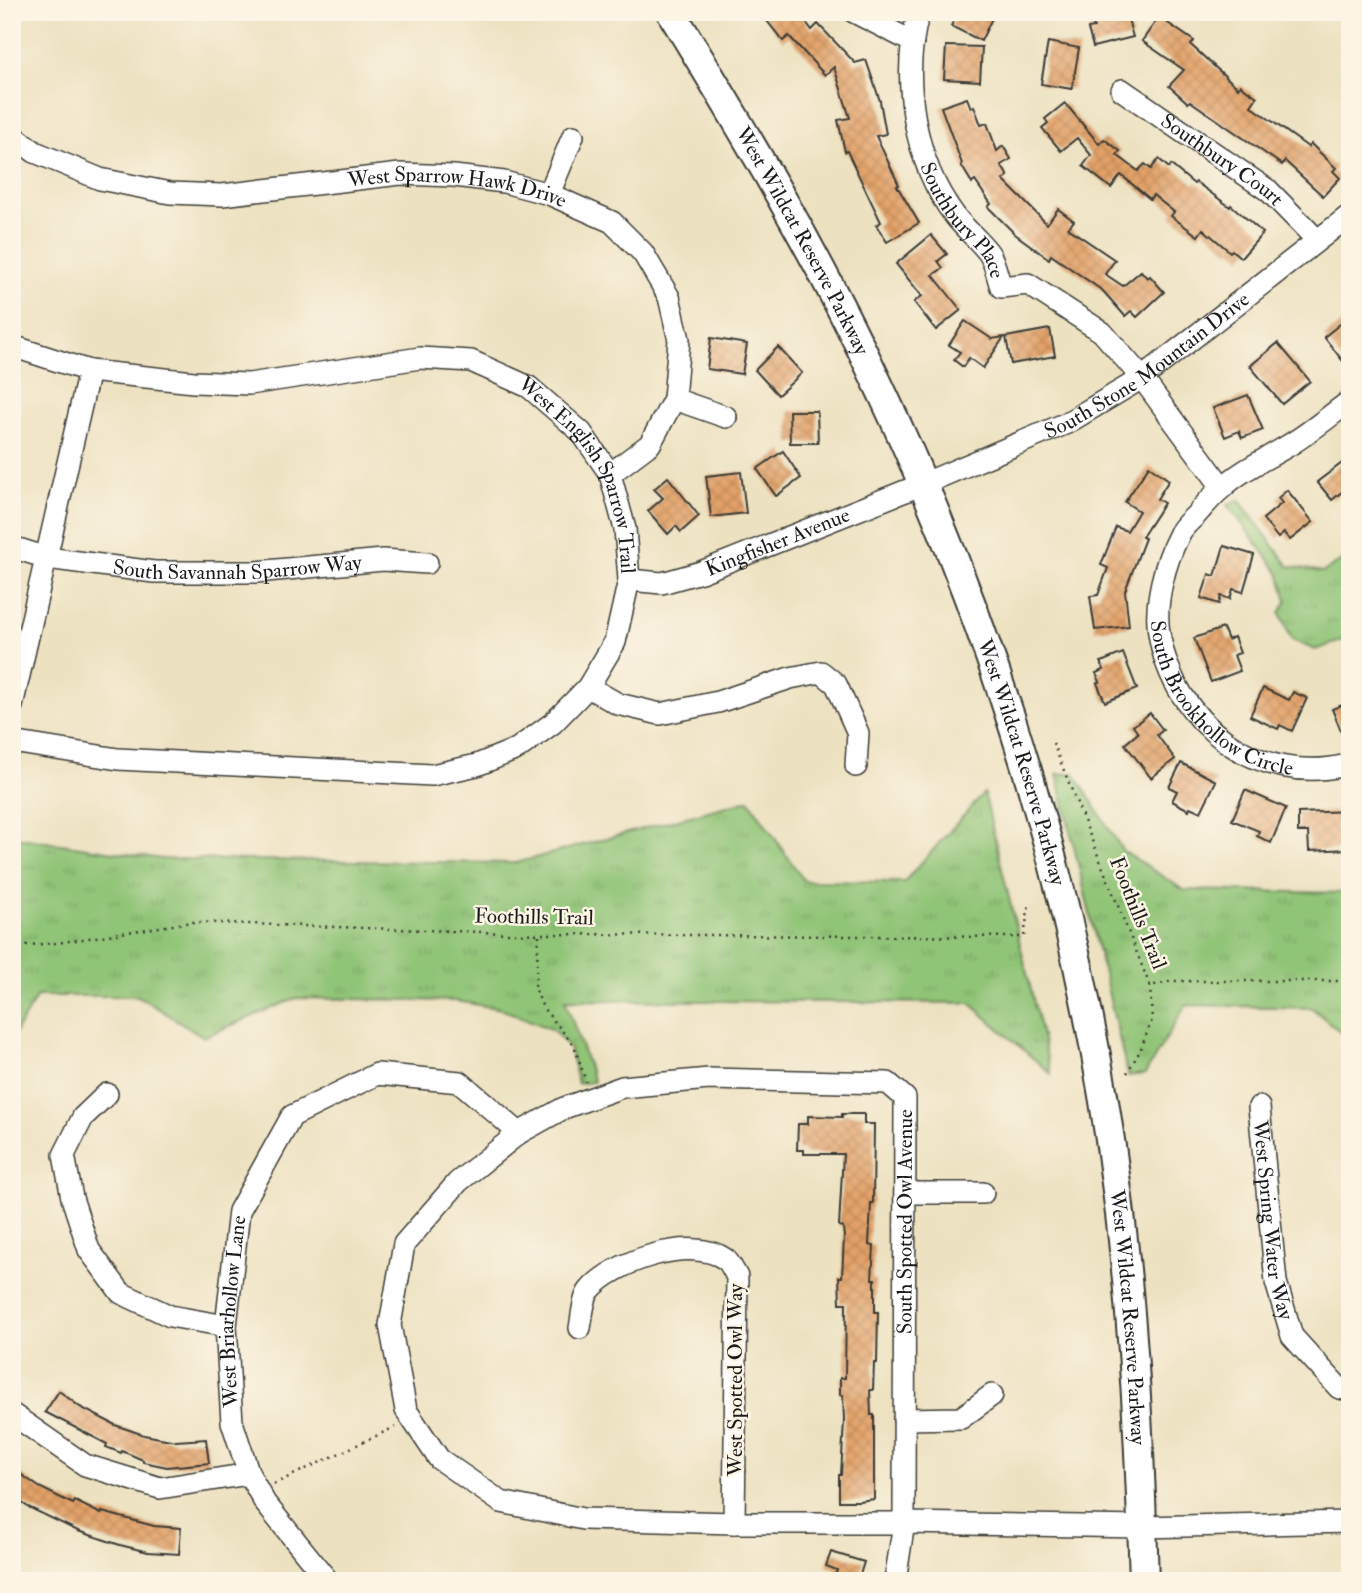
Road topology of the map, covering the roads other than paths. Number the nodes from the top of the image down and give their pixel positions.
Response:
1 (671, 12) edge
2 (854, 12) edge
3 (919, 12) edge
4 (914, 42) junction
5 (1122, 90) dead end
6 (12, 135) edge
7 (573, 136) dead end
8 (549, 194) junction
9 (1350, 215) edge
10 (1317, 240) junction
11 (12, 346) edge
12 (89, 371) junction
13 (1142, 378) junction
14 (674, 399) junction
15 (1350, 401) edge
16 (726, 417) dead end
17 (611, 474) junction
18 (923, 484) junction
19 (1222, 487) junction
20 (12, 547) edge
21 (47, 558) junction
22 (427, 563) dead end
23 (629, 580) junction
24 (588, 687) junction
25 (12, 706) edge
26 (12, 742) edge
27 (1350, 764) edge
28 (856, 766) dead end
29 (107, 1094) dead end
30 (1259, 1107) dead end
31 (519, 1133) junction
32 (906, 1193) junction
33 (983, 1194) dead end
34 (226, 1326) junction
35 (580, 1328) dead end
36 (1350, 1390) edge
37 (992, 1395) dead end
38 (12, 1414) edge
39 (904, 1419) junction
40 (253, 1482) junction
41 (1350, 1522) edge
42 (734, 1523) junction
43 (904, 1523) junction
44 (1142, 1527) junction
45 (328, 1581) edge
46 (894, 1581) edge
47 (1144, 1581) edge

1 - 18 main road, West Wildcat Reserve Parkway
2 - 4 street
3 - 4 street, Southbury Place
4 - 13 street, Southbury Place
5 - 10 street, Southbury Court
6 - 8 street, West Sparrow Hawk Drive
7 - 8 street
8 - 14 street, West Sparrow Hawk Drive
9 - 10 street, South Stone Mountain Drive
10 - 13 street, South Stone Mountain Drive
11 - 12 street, West English Sparrow Trail
12 - 17 street, West English Sparrow Trail
12 - 21 street
13 - 18 street, South Stone Mountain Drive
13 - 19 street, Southbury Place
14 - 16 street
14 - 17 street, West Sparrow Hawk Drive
15 - 19 street, South Brookhollow Circle
17 - 23 street, West English Sparrow Trail
18 - 23 street, Kingfisher Avenue
18 - 44 main road, West Wildcat Reserve Parkway
19 - 27 street, South Brookhollow Circle
20 - 21 street, South Savannah Sparrow Way
21 - 22 street, South Savannah Sparrow Way
21 - 25 street
23 - 24 street, West English Sparrow Trail
24 - 26 street, West English Sparrow Trail
24 - 28 street
29 - 34 street
30 - 36 street, West Spring Water Way
31 - 32 street, South Spotted Owl Avenue
31 - 34 street, West Briarhollow Lane
31 - 42 street, South Spotted Owl Avenue
32 - 33 street
32 - 39 street, South Spotted Owl Avenue
34 - 40 street, West Briarhollow Lane
35 - 42 street, West Spotted Owl Way
37 - 39 street
38 - 40 street
39 - 43 street, South Spotted Owl Avenue
40 - 45 street, West Briarhollow Lane
41 - 44 street, South Spotted Owl Avenue
42 - 43 street, South Spotted Owl Avenue
43 - 44 street, South Spotted Owl Avenue
43 - 46 street
44 - 47 main road, West Wildcat Reserve Parkway

